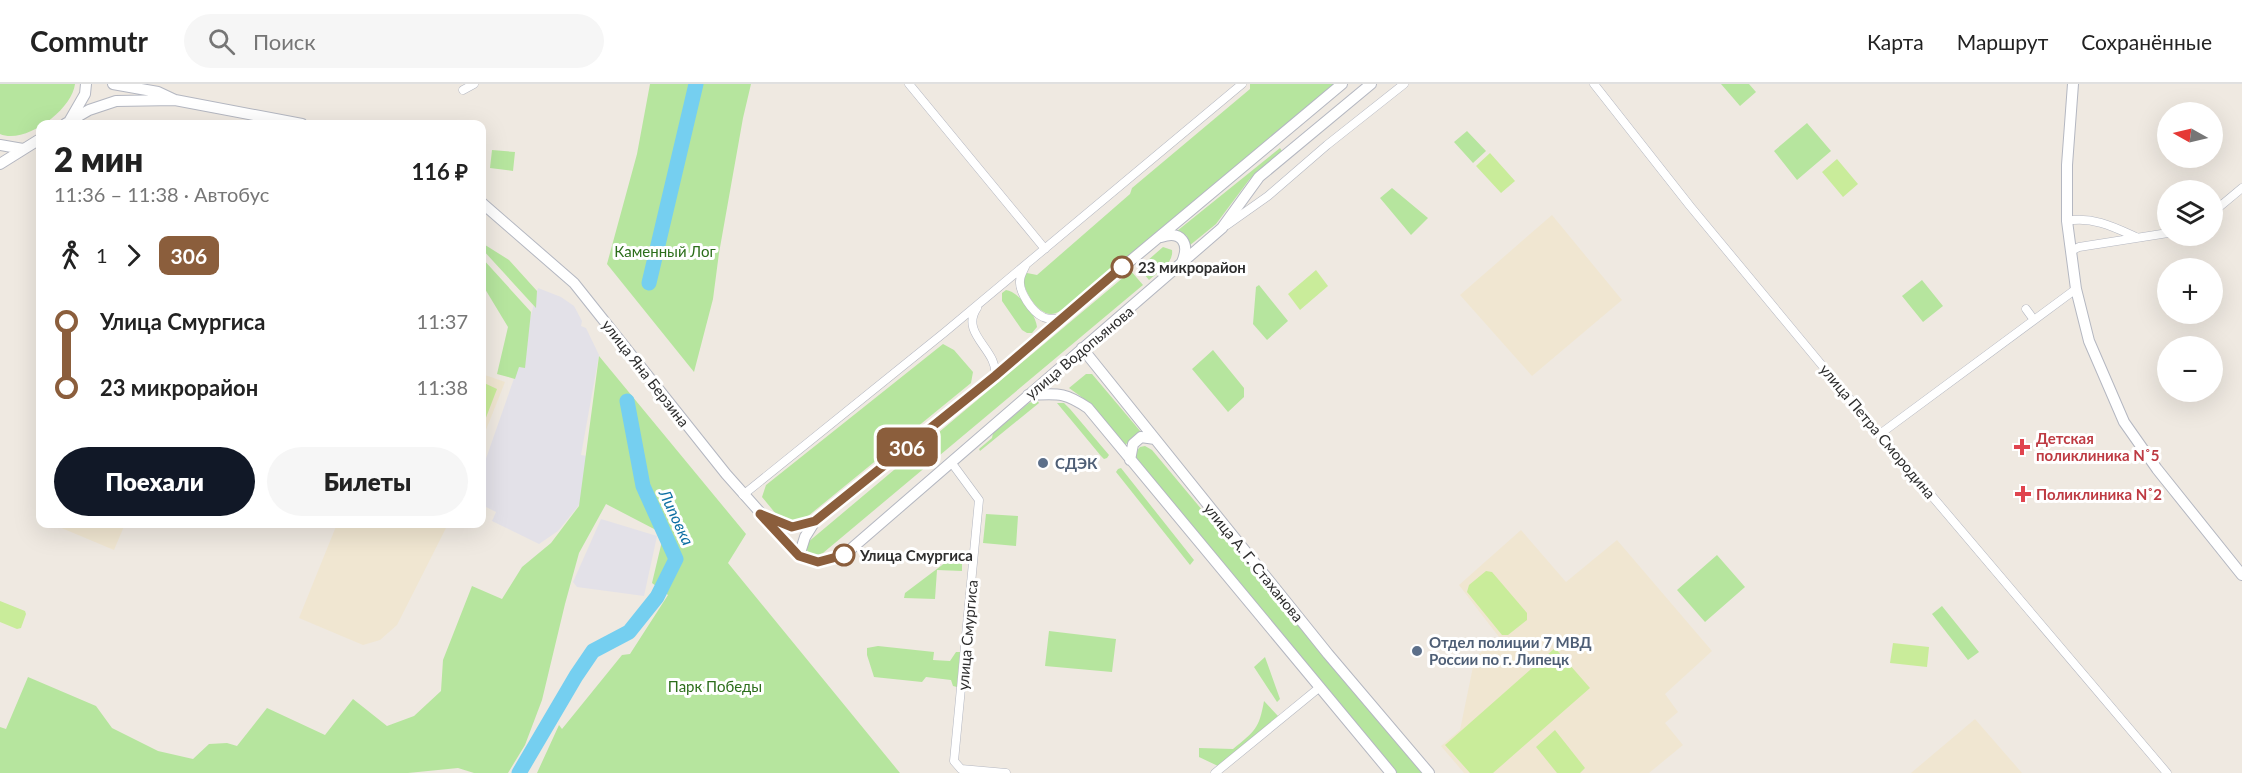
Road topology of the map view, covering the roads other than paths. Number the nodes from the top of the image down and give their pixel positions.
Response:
1 (86, 84) edge
2 (113, 84) edge
3 (474, 84) edge
4 (909, 84) edge
5 (1242, 84) edge
6 (1342, 84) edge
7 (1371, 84) edge
8 (1404, 84) edge
9 (1594, 84) edge
10 (2073, 84) edge
11 (128, 87) junction
12 (463, 90) dead end
13 (175, 100) junction
14 (89, 110) junction
15 (69, 120) edge
16 (72, 120) edge
17 (281, 120) edge
18 (36, 141) edge
19 (0, 145) edge
20 (23, 149) junction
21 (0, 164) edge
22 (2242, 188) edge
23 (2223, 204) edge
24 (486, 206) edge
25 (2067, 220) junction
26 (1222, 228) junction
27 (2157, 234) edge
28 (2137, 237) junction
29 (1157, 238) junction
30 (1045, 249) junction
31 (2071, 251) junction
32 (1182, 262) junction
33 (1025, 266) junction
34 (2076, 289) junction
35 (981, 302) junction
36 (2026, 309) dead end
37 (1063, 319) junction
38 (2034, 320) junction
39 (1082, 348) junction
40 (995, 376) junction
41 (1028, 394) junction
42 (1880, 434) junction
43 (1155, 439) junction
44 (1130, 460) junction
45 (951, 462) junction
46 (743, 495) junction
47 (760, 514) junction
48 (815, 521) junction
49 (799, 556) junction
50 (2242, 574) edge
51 (1320, 687) junction
52 (1006, 773) edge
53 (1215, 773) edge
54 (1391, 773) edge
55 (1429, 773) edge
56 (2167, 773) edge

1 - 15 main road
2 - 11 main road
3 - 12 street
4 - 30 street
5 - 30 street
6 - 29 main road
7 - 26 main road, улица Водопьянова
8 - 26 street
9 - 42 street, улица Петра Смородина
10 - 25 main road
11 - 13 main road
11 - 14 main road
13 - 14 main road
13 - 17 main road
14 - 16 main road
18 - 20 main road
19 - 20 main road
20 - 21 main road
22 - 23 street
24 - 46 main road, улица Яна Берзина
25 - 28 street
25 - 31 main road
26 - 32 main road, улица Водопьянова
27 - 28 street
28 - 31 street
29 - 32 main road
29 - 37 main road
30 - 33 street
31 - 34 main road
32 - 39 main road, улица Водопьянова
33 - 35 street
33 - 37 street
34 - 38 street
34 - 50 main road
35 - 40 street
35 - 46 street
36 - 38 street
37 - 40 main road
38 - 42 street
39 - 41 main road, улица Водопьянова
39 - 43 main road, улица А. Г. Стаханова
40 - 48 main road
41 - 44 main road, улица А. Г. Стаханова
41 - 45 main road, улица Водопьянова
42 - 56 street, улица Петра Смородина
43 - 44 main road
43 - 55 main road, улица А. Г. Стаханова
44 - 51 main road, улица А. Г. Стаханова
45 - 49 main road, улица Водопьянова
45 - 52 street, улица Смургиса
46 - 47 main road, улица Яна Берзина
47 - 48 main road
47 - 49 main road, улица Яна Берзина
48 - 49 main road
51 - 53 street
51 - 54 main road, улица А. Г. Стаханова

